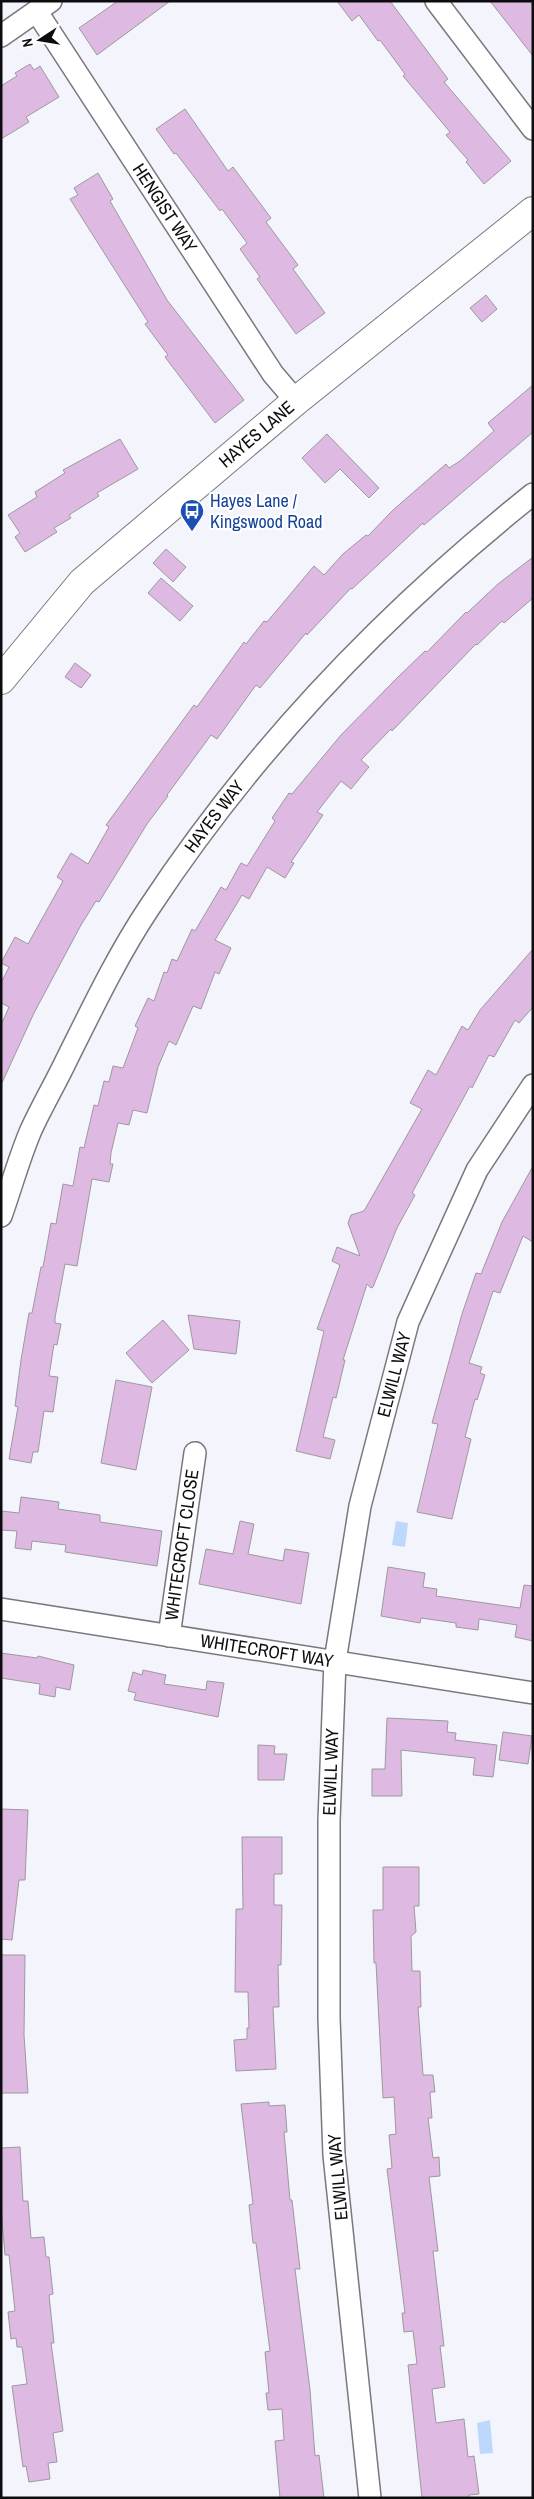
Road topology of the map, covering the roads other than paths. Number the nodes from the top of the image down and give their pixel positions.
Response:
1 (436, 1) edge
2 (44, 6) edge
3 (1, 36) edge
4 (533, 129) edge
5 (533, 211) edge
6 (296, 401) junction
7 (533, 494) edge
8 (2, 676) edge
9 (533, 1085) edge
10 (1, 1216) edge
11 (195, 1453) dead end
12 (1, 1609) edge
13 (168, 1636) junction
14 (335, 1661) junction
15 (533, 1694) edge
16 (370, 2498) edge

1 - 4 street
2 - 3 street
2 - 6 street, HENGIST WAY
5 - 6 main road, HAYES LANE
6 - 8 main road, HAYES LANE
7 - 10 street, HAYES WAY
9 - 14 street, ELWILL WAY
11 - 13 street, WHITECROFT CLOSE
12 - 13 street, WHITECROFT WAY
13 - 14 street, WHITECROFT WAY
14 - 15 street, WHITECROFT WAY
14 - 16 street, ELWILL WAY

